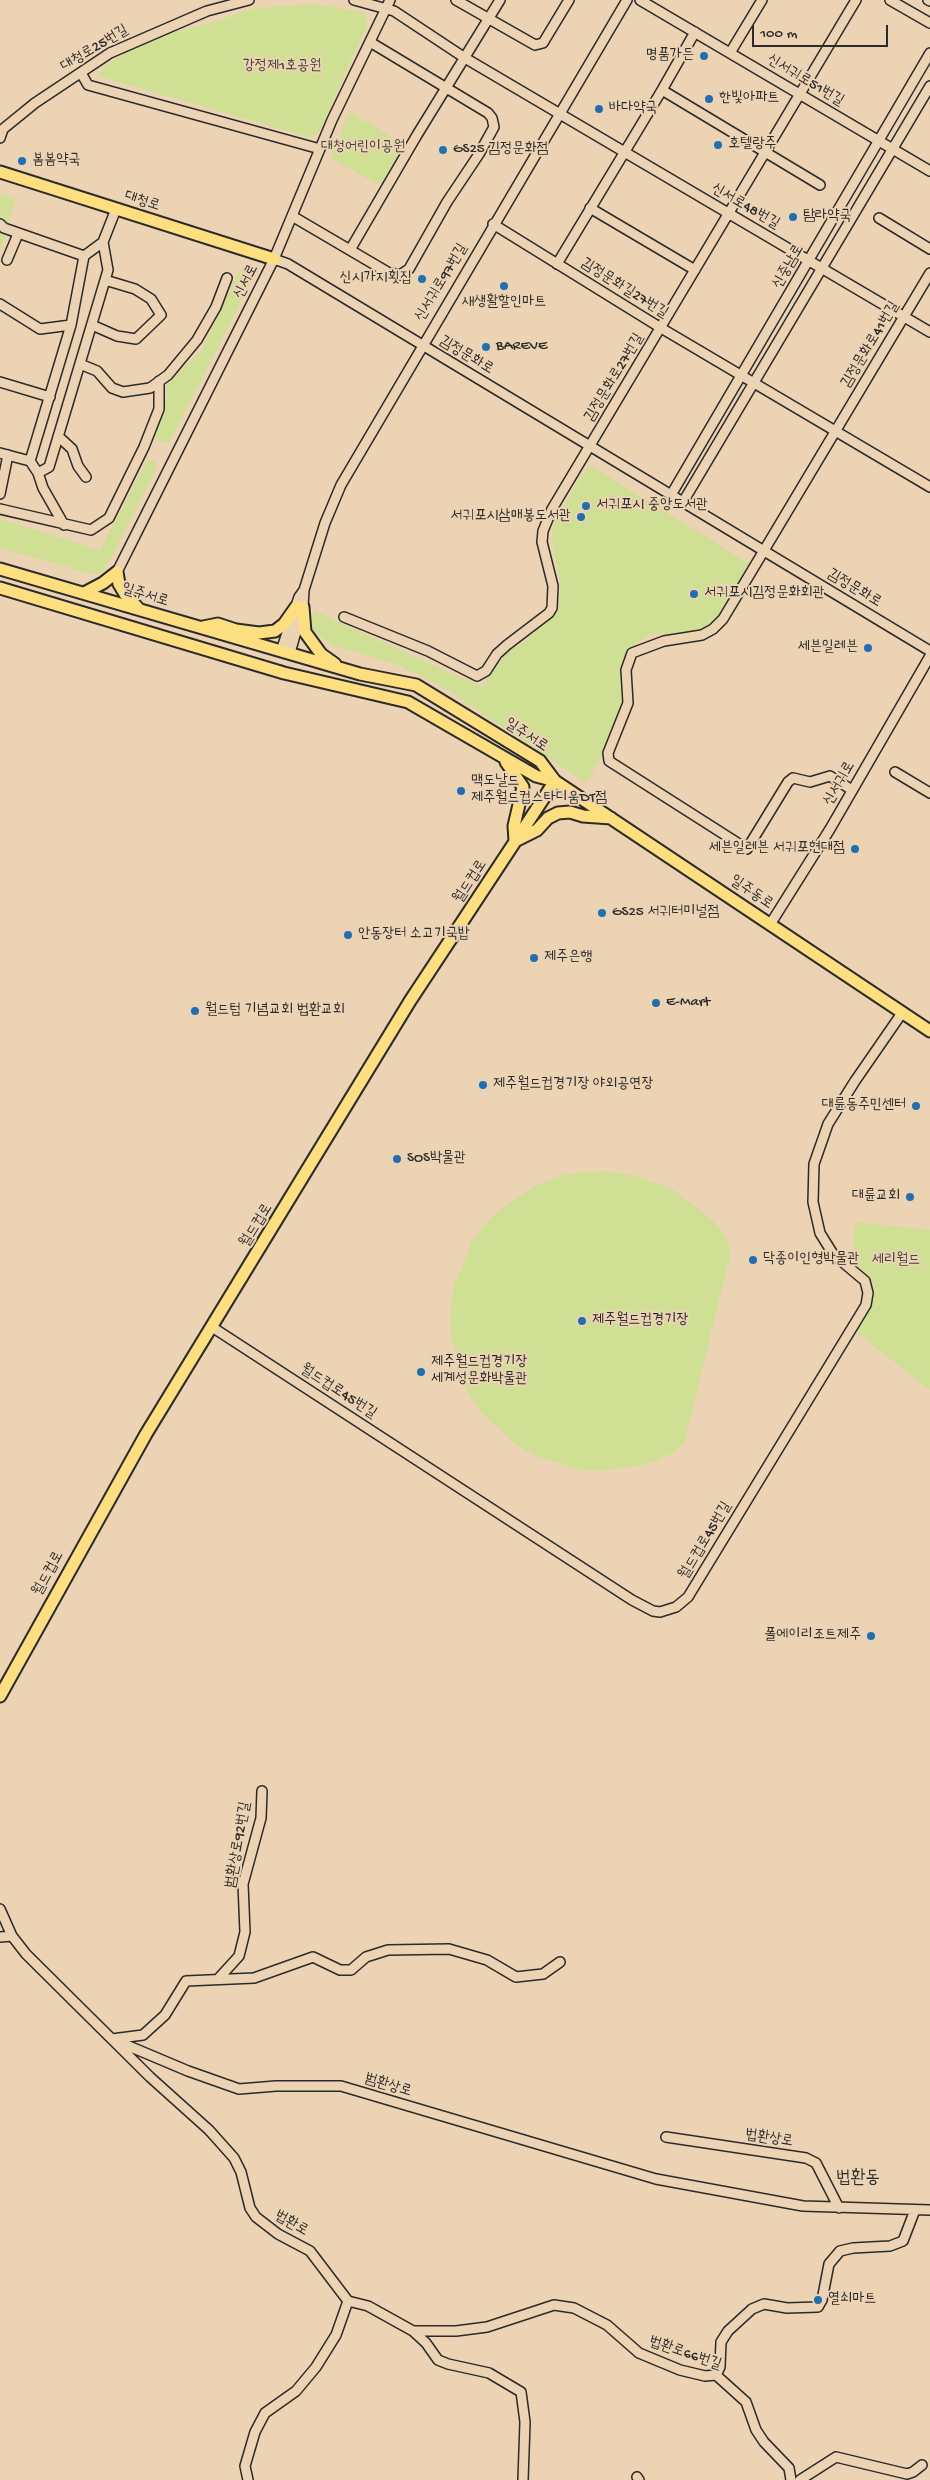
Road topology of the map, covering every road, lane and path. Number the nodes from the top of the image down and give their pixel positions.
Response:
1 (249, 0) edge
2 (354, 0) edge
3 (456, 0) edge
4 (500, 0) edge
5 (569, 0) edge
6 (626, 0) edge
7 (640, 0) edge
8 (762, 0) edge
9 (856, 0) edge
10 (890, 0) edge
11 (389, 4) edge
12 (488, 20) junction
13 (930, 24) edge
14 (695, 32) junction
15 (370, 42) junction
16 (730, 53) junction
17 (930, 53) edge
18 (465, 58) junction
19 (81, 73) junction
20 (930, 86) edge
21 (445, 88) junction
22 (662, 90) junction
23 (800, 94) junction
24 (559, 113) junction
25 (0, 138) edge
26 (879, 141) junction
27 (320, 148) junction
28 (892, 149) junction
29 (765, 151) junction
30 (624, 152) junction
31 (930, 171) edge
32 (0, 172) edge
33 (820, 185) dead end
34 (590, 208) junction
35 (116, 209) junction
36 (728, 213) junction
37 (292, 216) junction
38 (879, 218) dead end
39 (0, 224) edge
40 (493, 224) junction
41 (18, 234) junction
42 (103, 242) junction
43 (930, 249) edge
44 (350, 250) junction
45 (84, 256) junction
46 (7, 260) dead end
47 (274, 260) junction
48 (809, 260) junction
49 (557, 264) junction
50 (822, 268) junction
51 (695, 270) junction
52 (930, 273) edge
53 (227, 278) dead end
54 (106, 280) junction
55 (0, 304) edge
56 (904, 316) junction
57 (71, 325) junction
58 (92, 325) junction
59 (661, 328) junction
60 (930, 332) edge
61 (422, 345) junction
62 (80, 364) junction
63 (742, 375) junction
64 (0, 382) edge
65 (159, 382) junction
66 (754, 382) junction
67 (50, 397) junction
68 (836, 431) junction
69 (58, 436) junction
70 (590, 448) junction
71 (4, 454) edge
72 (30, 461) junction
73 (38, 474) junction
74 (86, 477) dead end
75 (930, 487) edge
76 (0, 494) edge
77 (671, 495) junction
78 (683, 502) junction
79 (0, 509) edge
80 (64, 525) junction
81 (764, 550) junction
82 (0, 569) edge
83 (117, 572) junction
84 (0, 588) edge
85 (84, 593) junction
86 (299, 607) junction
87 (140, 610) junction
88 (344, 617) dead end
89 (200, 627) junction
90 (930, 651) edge
91 (285, 652) junction
92 (930, 656) edge
93 (279, 672) junction
94 (360, 674) junction
95 (503, 757) junction
96 (895, 772) dead end
97 (555, 781) junction
98 (852, 790) junction
99 (930, 793) edge
100 (613, 818) junction
101 (515, 841) junction
102 (771, 923) junction
103 (902, 1013) junction
104 (930, 1031) edge
105 (212, 1326) junction
106 (0, 1696) edge
107 (262, 1791) dead end
108 (0, 1910) edge
109 (12, 1936) junction
110 (0, 1937) edge
111 (560, 1962) dead end
112 (218, 1979) junction
113 (112, 2039) junction
114 (666, 2137) dead end
115 (839, 2208) junction
116 (915, 2210) junction
117 (930, 2210) edge
118 (348, 2301) junction
119 (413, 2331) junction
120 (716, 2375) junction
121 (922, 2465) dead end
122 (248, 2480) edge
123 (523, 2480) edge
124 (791, 2480) edge
125 (800, 2480) edge

1 - 19 street, 대청로25번길
2 - 11 street
3 - 12 street
4 - 12 street
5 - 12 street
6 - 24 street, 신서귀로97번길
7 - 14 street, 신서귀로51번길
8 - 16 street
9 - 23 street, 김정문화로27번길
10 - 13 street
11 - 15 street, 신서로
11 - 18 street, 신서로48번길
12 - 18 street
14 - 16 street, 신서귀로51번길
14 - 22 street
15 - 21 street
15 - 27 street, 신서로
16 - 23 street, 신서귀로51번길
17 - 26 street, 신중남로
18 - 21 street
18 - 24 street, 신서로48번길
19 - 25 street, 대청로25번길
19 - 27 street
20 - 28 street, 신중남로
21 - 44 street
21 - 44 street
22 - 29 street
22 - 30 street
23 - 26 street, 신서귀로51번길
23 - 29 street, 김정문화로27번길
24 - 30 street, 신서로48번길
24 - 40 street, 신서귀로97번길
26 - 28 street, 신서귀로51번길
26 - 48 street, 신중남로
27 - 37 street, 신서로
28 - 31 street, 신서귀로51번길
28 - 50 street, 신중남로
29 - 33 street
29 - 36 street, 김정문화로27번길
30 - 34 street
30 - 36 street, 신서로48번길
32 - 35 main road, 대청로
34 - 49 street
34 - 51 street
35 - 42 street
35 - 47 main road, 대청로
36 - 48 street, 신서로48번길
36 - 51 street, 김정문화로27번길
37 - 44 street
37 - 47 street, 신서로
38 - 43 street
39 - 41 street
40 - 49 street, 김정문화길27번길
40 - 61 street, 신서귀로97번길
41 - 45 street
41 - 46 street
42 - 45 street
42 - 54 street
45 - 57 street
47 - 61 street, 김정문화로
47 - 83 street, 신서로
48 - 50 street, 신서로48번길
48 - 63 street, 신중남로
49 - 59 street, 김정문화길27번길
50 - 56 street, 신서로48번길
50 - 66 street, 신중남로
51 - 59 street, 김정문화로27번길
52 - 56 street, 김정문화로41번길
53 - 65 street
54 - 58 street
54 - 58 street
55 - 57 street
56 - 60 street, 신서로48번길
56 - 68 street, 김정문화로41번길
57 - 67 street
58 - 62 street
59 - 63 street, 김정문화길27번길
59 - 70 street, 김정문화로27번길
61 - 70 street, 김정문화로
61 - 86 street, 신서귀로97번길
62 - 65 street
62 - 69 street
63 - 66 street
63 - 77 street, 신중남로
64 - 67 street
65 - 80 street
66 - 68 street
66 - 78 street, 신중남로
67 - 72 street
68 - 75 street
68 - 81 street, 김정문화로41번길
69 - 73 street
69 - 74 street
70 - 77 street, 김정문화로
70 - 88 street
71 - 72 street
71 - 76 street
72 - 73 street
73 - 80 street
77 - 78 street, 김정문화로
78 - 81 street, 김정문화로
79 - 80 street
81 - 90 street, 김정문화로
81 - 98 street
82 - 85 main road, 일주서로
83 - 85 main road
83 - 87 main road
84 - 93 main road, 일주서로
85 - 87 main road, 일주서로
86 - 89 main road
86 - 91 street, 신서귀로97번길
86 - 94 main road
87 - 89 main road, 일주서로
89 - 91 main road, 일주서로
91 - 93 main road
91 - 94 main road, 일주서로
92 - 98 street, 신서귀로
93 - 95 main road, 일주서로
94 - 97 main road, 일주서로
95 - 97 main road, 일주서로
95 - 101 main road
96 - 99 street
97 - 100 main road, 일주동로
97 - 101 main road, 월드컵로
98 - 102 street, 신서귀로
100 - 101 main road
100 - 102 main road, 일주동로
101 - 105 main road, 월드컵로
102 - 103 main road, 일주동로
103 - 104 main road, 일주동로
103 - 105 street, 월드컵로45번길
105 - 106 main road, 월드컵로
107 - 112 street, 범환상로92번길
108 - 109 street, 법환로
109 - 110 street
109 - 113 street, 법환로
111 - 112 street
112 - 113 street
113 - 115 street, 범환상로
113 - 118 street, 법환로
114 - 115 street, 법환상로
115 - 116 street
116 - 117 street
116 - 120 street
118 - 119 street
118 - 122 street
119 - 120 street, 법환로66번길
119 - 123 street
120 - 124 street, 법환로66번길
121 - 125 street

